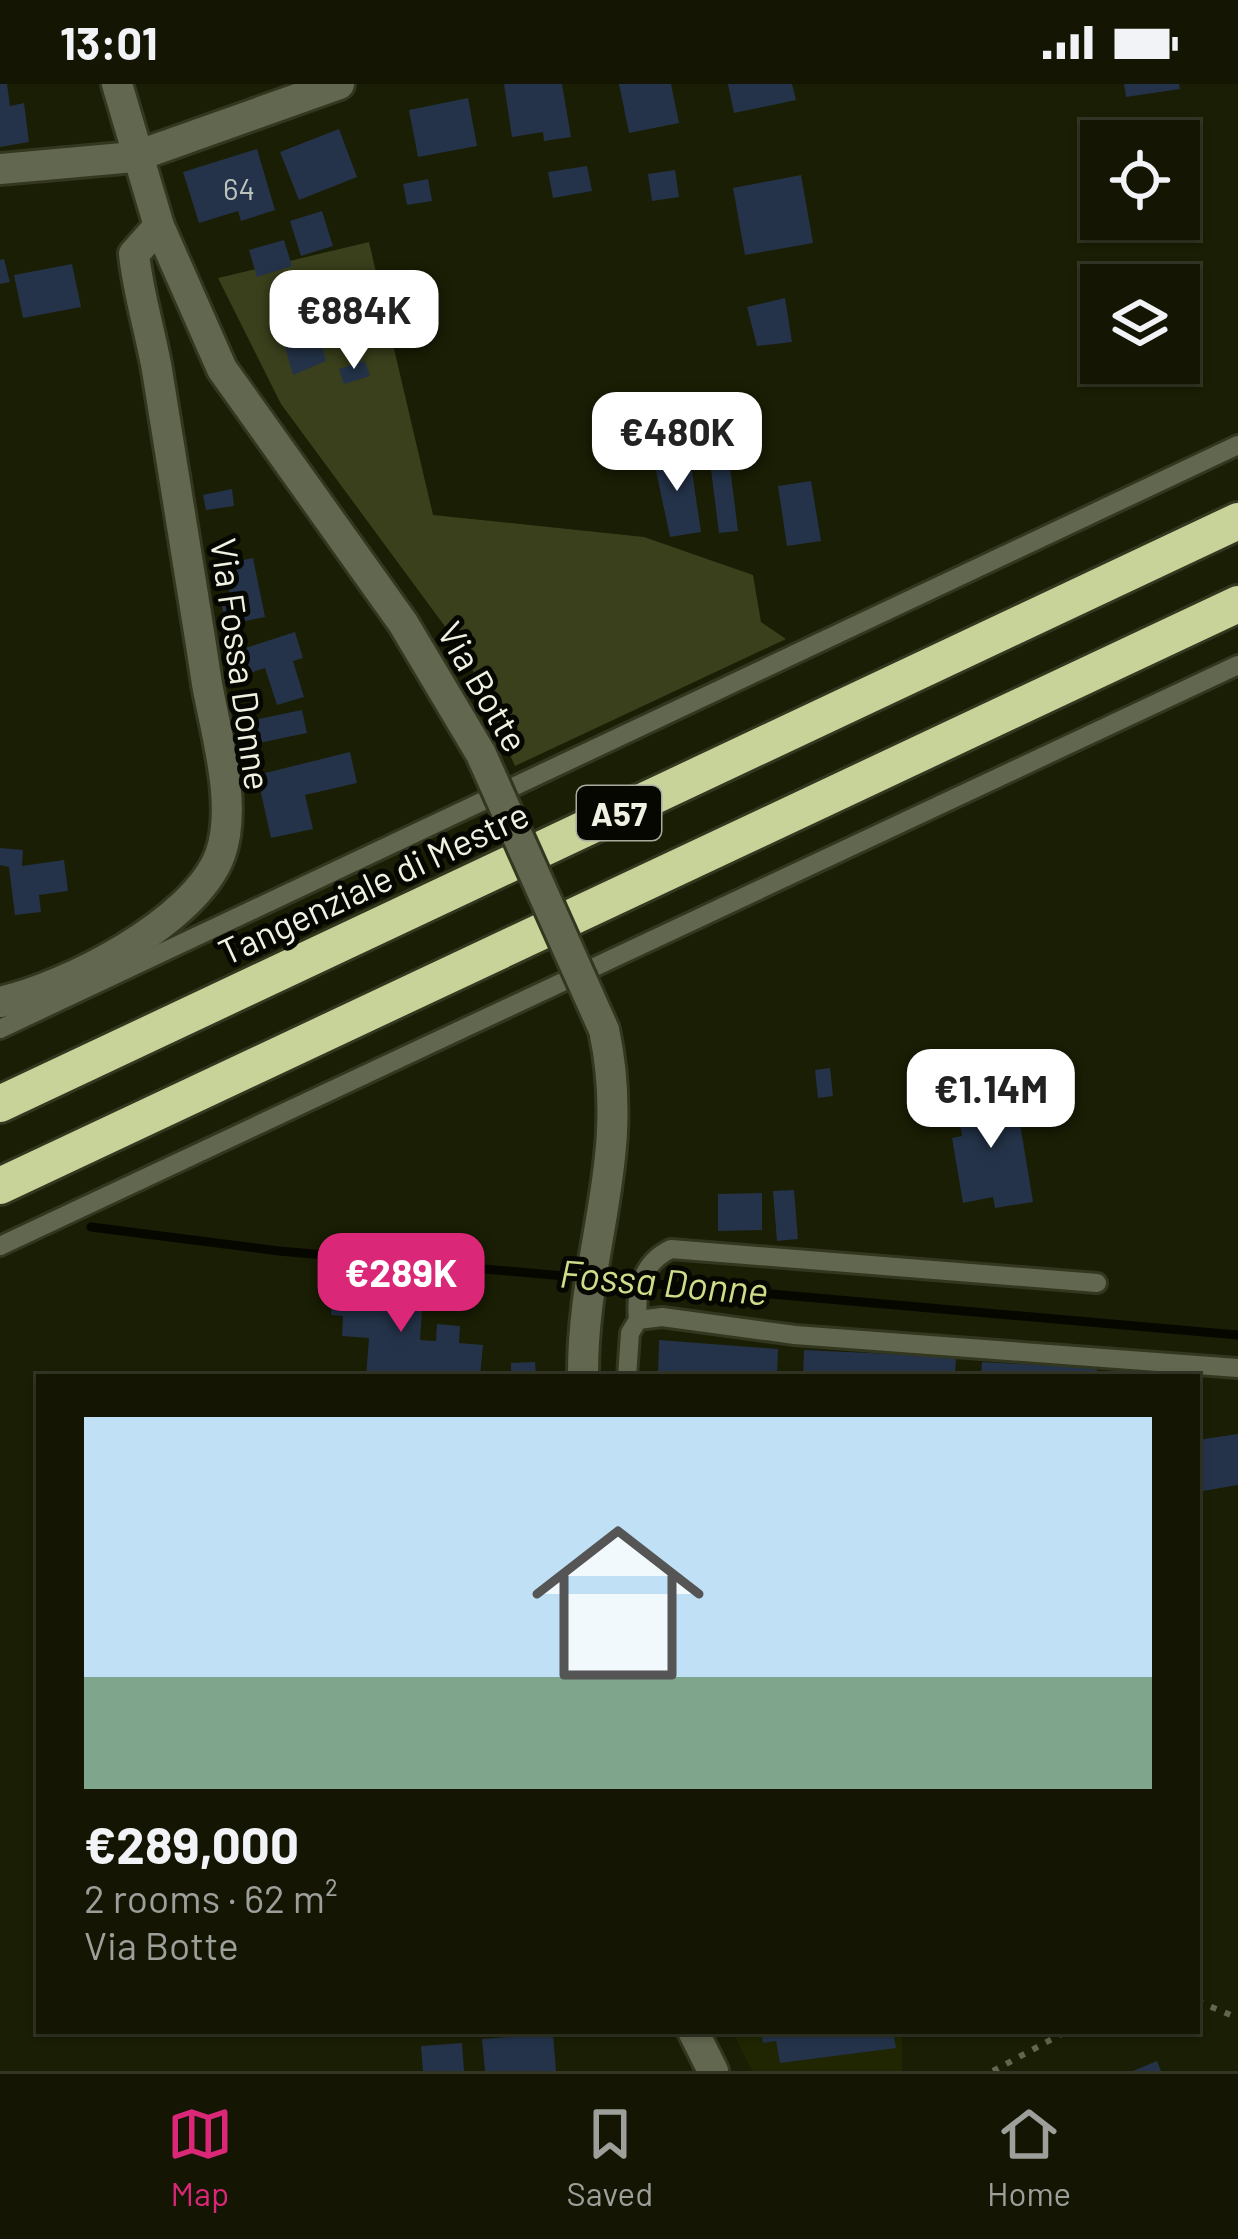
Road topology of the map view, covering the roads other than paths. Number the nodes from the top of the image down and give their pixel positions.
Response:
1 (117, 84) edge
2 (339, 84) edge
3 (134, 158) junction
4 (0, 170) edge
5 (159, 226) junction
6 (1238, 445) edge
7 (1238, 521) edge
8 (1238, 604) edge
9 (1238, 665) edge
10 (0, 1002) edge
11 (0, 1029) edge
12 (0, 1104) edge
13 (0, 1186) edge
14 (0, 1246) edge
15 (1097, 1283) dead end
16 (638, 1320) junction
17 (1238, 1367) edge
18 (584, 1374) edge
19 (627, 1374) edge
20 (694, 2034) edge
21 (713, 2071) edge

1 - 3 street, Via Botte
2 - 3 street
3 - 4 street
3 - 5 street, Via Botte
5 - 10 street, Via Fossa Donne
5 - 18 street, Via Botte, bridge
6 - 11 lane
7 - 12 highway, Tangenziale di Mestre / A57
8 - 13 highway, A57
9 - 14 lane
15 - 16 lane
16 - 17 lane
16 - 19 lane
20 - 21 street

